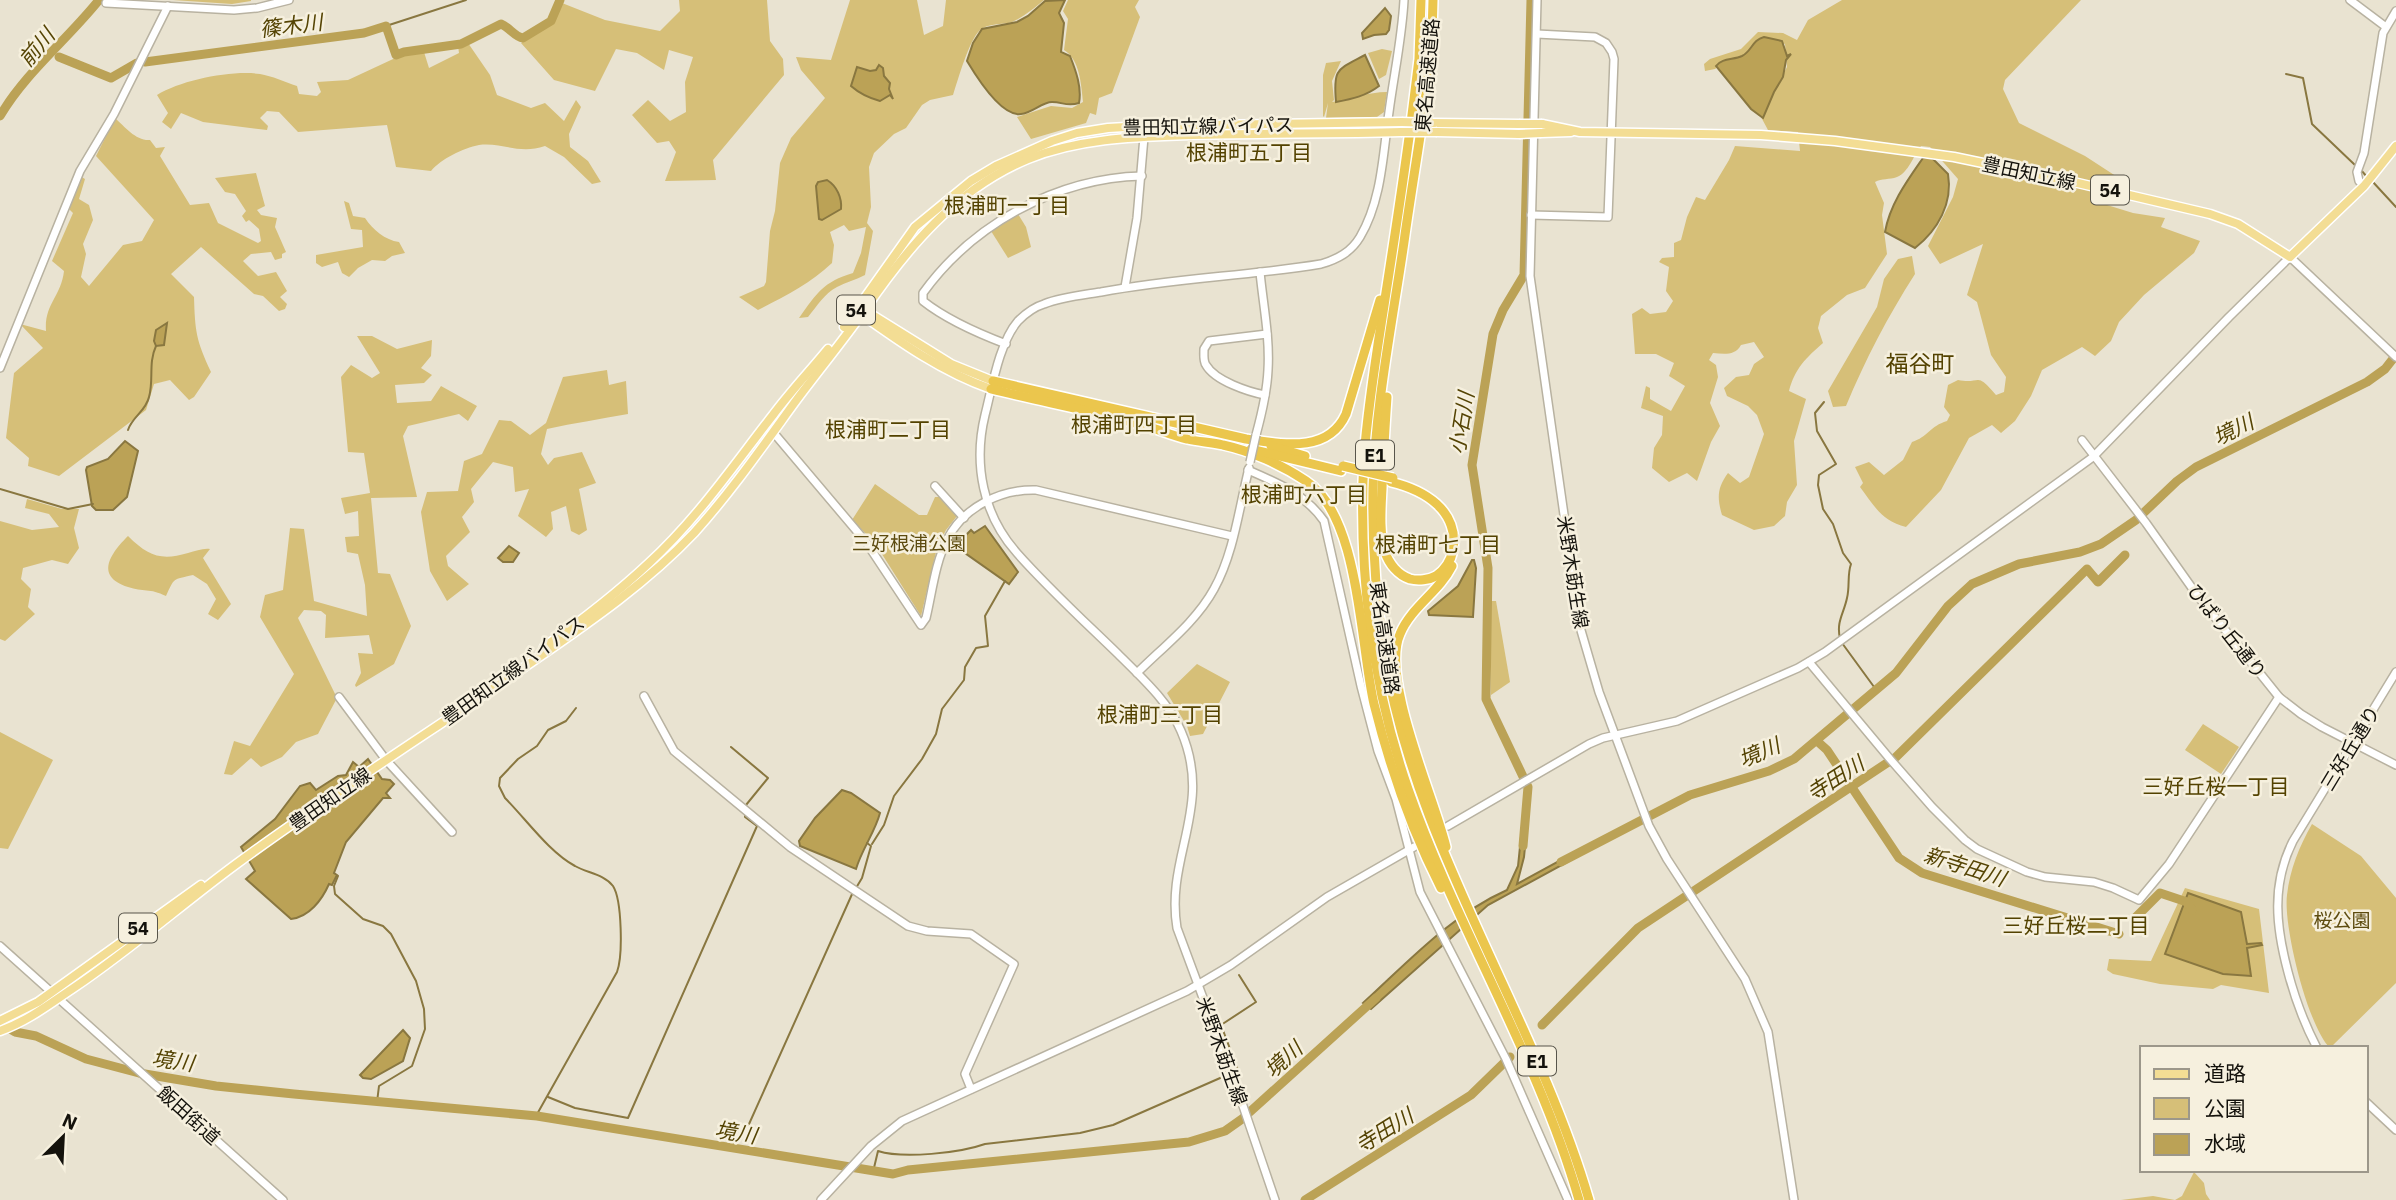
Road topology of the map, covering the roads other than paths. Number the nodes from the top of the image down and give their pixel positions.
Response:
1 (289, 0) edge
2 (1404, 0) edge
3 (1421, 0) edge
4 (1433, 0) edge
5 (1537, 0) edge
6 (2350, 0) edge
7 (106, 3) dead end
8 (168, 6) junction
9 (2396, 11) edge
10 (2386, 27) junction
11 (1537, 34) junction
12 (1387, 122) junction
13 (1541, 129) junction
14 (1606, 131) junction
15 (1386, 132) junction
16 (1144, 137) junction
17 (2396, 146) edge
18 (1142, 176) junction
19 (2364, 186) junction
20 (1531, 215) junction
21 (2290, 257) junction
22 (1390, 268) junction
23 (1260, 272) junction
24 (1400, 273) junction
25 (1125, 288) junction
26 (860, 310) junction
27 (1267, 334) junction
28 (1006, 344) junction
29 (2396, 357) edge
30 (0, 368) edge
31 (992, 385) junction
32 (1265, 395) junction
33 (773, 432) junction
34 (1246, 439) junction
35 (2082, 440) dead end
36 (1224, 445) junction
37 (2094, 457) junction
38 (1249, 466) junction
39 (1342, 469) junction
40 (1392, 480) junction
41 (935, 486) dead end
42 (988, 504) junction
43 (964, 517) junction
44 (1232, 536) junction
45 (1809, 662) junction
46 (2396, 672) edge
47 (1136, 673) junction
48 (644, 696) dead end
49 (340, 697) dead end
50 (2279, 697) junction
51 (430, 729) junction
52 (1615, 736) junction
53 (2353, 743) junction
54 (386, 760) junction
55 (2396, 765) edge
56 (1448, 826) dead end
57 (452, 832) dead end
58 (1411, 849) junction
59 (230, 868) junction
60 (1453, 874) junction
61 (1453, 908) junction
62 (0, 946) edge
63 (1198, 985) junction
64 (50, 993) junction
65 (58, 999) junction
66 (41, 1005) junction
67 (0, 1021) edge
68 (0, 1031) edge
69 (2316, 1046) edge
70 (971, 1089) junction
71 (2368, 1104) edge
72 (2396, 1130) edge
73 (283, 1200) edge
74 (821, 1200) edge
75 (1275, 1200) edge
76 (1568, 1200) edge
77 (1579, 1200) edge
78 (1589, 1200) edge
79 (1794, 1200) edge

1 - 8 street
2 - 12 street
3 - 22 highway, 東名高速道路 / E1
4 - 24 highway, 東名高速道路 / E1
5 - 11 street, 米野木莇生線
6 - 10 street
7 - 8 street
8 - 30 street
9 - 10 street
10 - 19 street
11 - 14 street
11 - 20 street, 米野木莇生線
12 - 13 main road, 54, bridge
12 - 15 street
12 - 26 main road, 豊田知立線バイパス / 54
13 - 14 main road, 豊田知立線 / 54
13 - 15 main road, 豊田知立線バイパス / 54, bridge
14 - 20 street
14 - 21 main road, 豊田知立線 / 54
15 - 16 main road, 豊田知立線バイパス / 54
15 - 23 street
16 - 18 street
16 - 26 main road, 豊田知立線バイパス / 54
17 - 19 main road
18 - 25 street
18 - 28 street
19 - 21 main road
20 - 52 street, 米野木莇生線
21 - 29 street
21 - 37 street
22 - 34 highway
22 - 61 highway, 東名高速道路 / E1
23 - 25 street
23 - 27 street
24 - 40 highway
24 - 60 highway, 東名高速道路 / E1
25 - 28 street
26 - 31 main road, 54
26 - 33 main road, 豊田知立線バイパス / 54
26 - 51 main road, 豊田知立線バイパス / 54
27 - 32 street
27 - 32 street
28 - 31 street
31 - 34 highway, 54
31 - 36 highway, 54
31 - 42 street
32 - 38 street, bridge
33 - 43 street
33 - 51 main road, 豊田知立線バイパス / 54
34 - 39 highway
35 - 37 street, ひばり丘通り
36 - 39 highway
36 - 61 highway
37 - 45 street
37 - 50 street, ひばり丘通り
38 - 44 street
38 - 58 street
39 - 40 highway, bridge
40 - 60 highway
41 - 43 street
42 - 43 street
42 - 44 street
42 - 47 street
44 - 47 street
45 - 50 street
45 - 52 street
46 - 53 street, 三好丘通り
47 - 63 street
48 - 70 street
49 - 54 street
50 - 53 street, ひばり丘通り
51 - 54 main road, 豊田知立線 / 54
52 - 56 street
52 - 79 street, 米野木莇生線
53 - 55 street, ひばり丘通り
53 - 69 street, 三好丘通り
54 - 57 street
54 - 59 main road, 豊田知立線 / 54
58 - 63 street, 米野木莇生線
58 - 76 street
59 - 64 main road, 54
59 - 65 main road, 54
60 - 78 highway, 東名高速道路 / E1
61 - 77 highway, 東名高速道路 / E1
62 - 64 street, 飯田街道
63 - 70 street
63 - 75 street, 米野木莇生線
64 - 65 street, 飯田街道
64 - 66 main road, 54
65 - 66 main road, 54
65 - 73 street, 飯田街道
66 - 67 main road, 54
66 - 68 main road, 54
70 - 74 street
71 - 72 street

